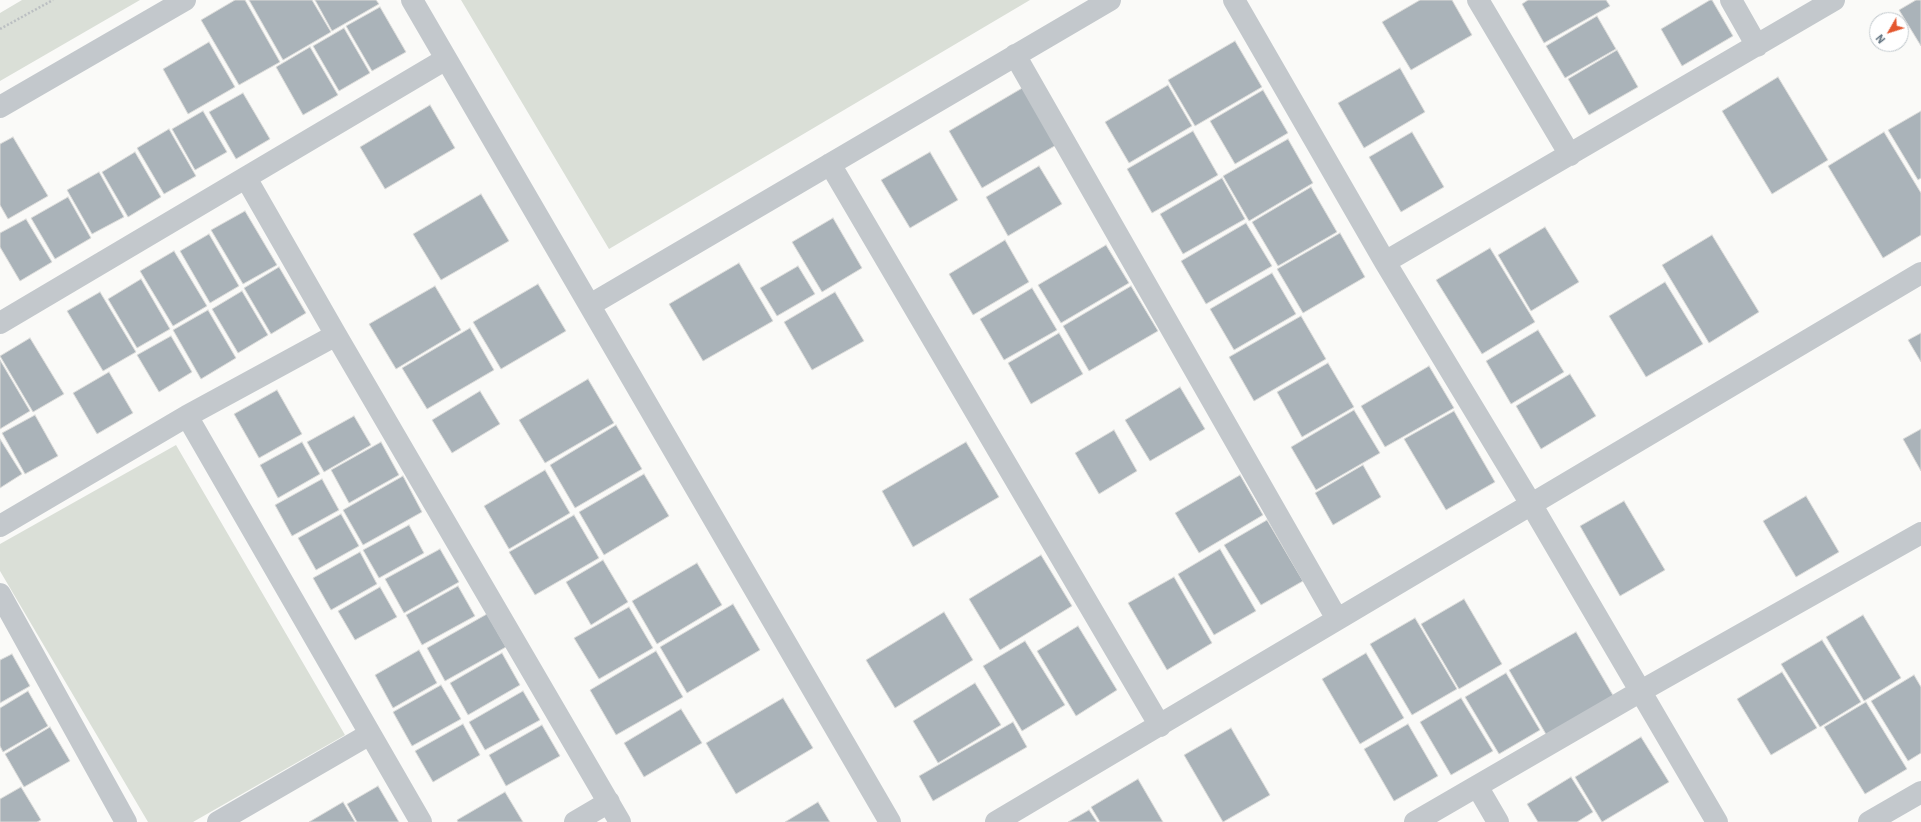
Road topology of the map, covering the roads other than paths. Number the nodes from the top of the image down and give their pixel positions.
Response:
1 (185, 0) edge
2 (412, 0) edge
3 (1110, 0) edge
4 (1234, 0) edge
5 (1478, 0) edge
6 (1731, 0) edge
7 (1834, 0) edge
8 (1757, 46) junction
9 (1015, 55) junction
10 (446, 59) junction
11 (0, 107) edge
12 (1570, 155) junction
13 (830, 164) junction
14 (246, 178) junction
15 (1385, 262) junction
16 (1921, 273) edge
17 (590, 305) junction
18 (0, 323) edge
19 (336, 335) junction
20 (187, 416) junction
21 (1531, 504) junction
22 (0, 526) edge
23 (1921, 533) edge
24 (0, 594) edge
25 (1337, 619) junction
26 (1641, 691) junction
27 (1160, 726) junction
28 (370, 734) junction
29 (1477, 786) junction
30 (1921, 792) edge
31 (609, 802) junction
32 (126, 822) edge
33 (218, 822) edge
34 (421, 822) edge
35 (575, 822) edge
36 (620, 822) edge
37 (890, 822) edge
38 (996, 822) edge
39 (1415, 822) edge
40 (1498, 822) edge
41 (1717, 822) edge
42 (1869, 822) edge

1 - 11 street
2 - 10 street
3 - 9 street
4 - 15 street
5 - 12 street
6 - 8 street
7 - 8 street
8 - 12 street
9 - 13 street
9 - 25 street
10 - 14 street
10 - 17 street
12 - 15 street
13 - 17 street
13 - 27 street
14 - 18 street
14 - 19 street
15 - 21 street
16 - 21 street
17 - 37 street
19 - 20 street
19 - 31 street
20 - 22 street
20 - 28 street
21 - 25 street
21 - 26 street
23 - 26 street
24 - 32 street
25 - 27 street
26 - 29 street
26 - 41 street
27 - 38 street
28 - 33 street
28 - 34 street
29 - 39 street
29 - 40 street
30 - 42 street
31 - 35 street
31 - 36 street

